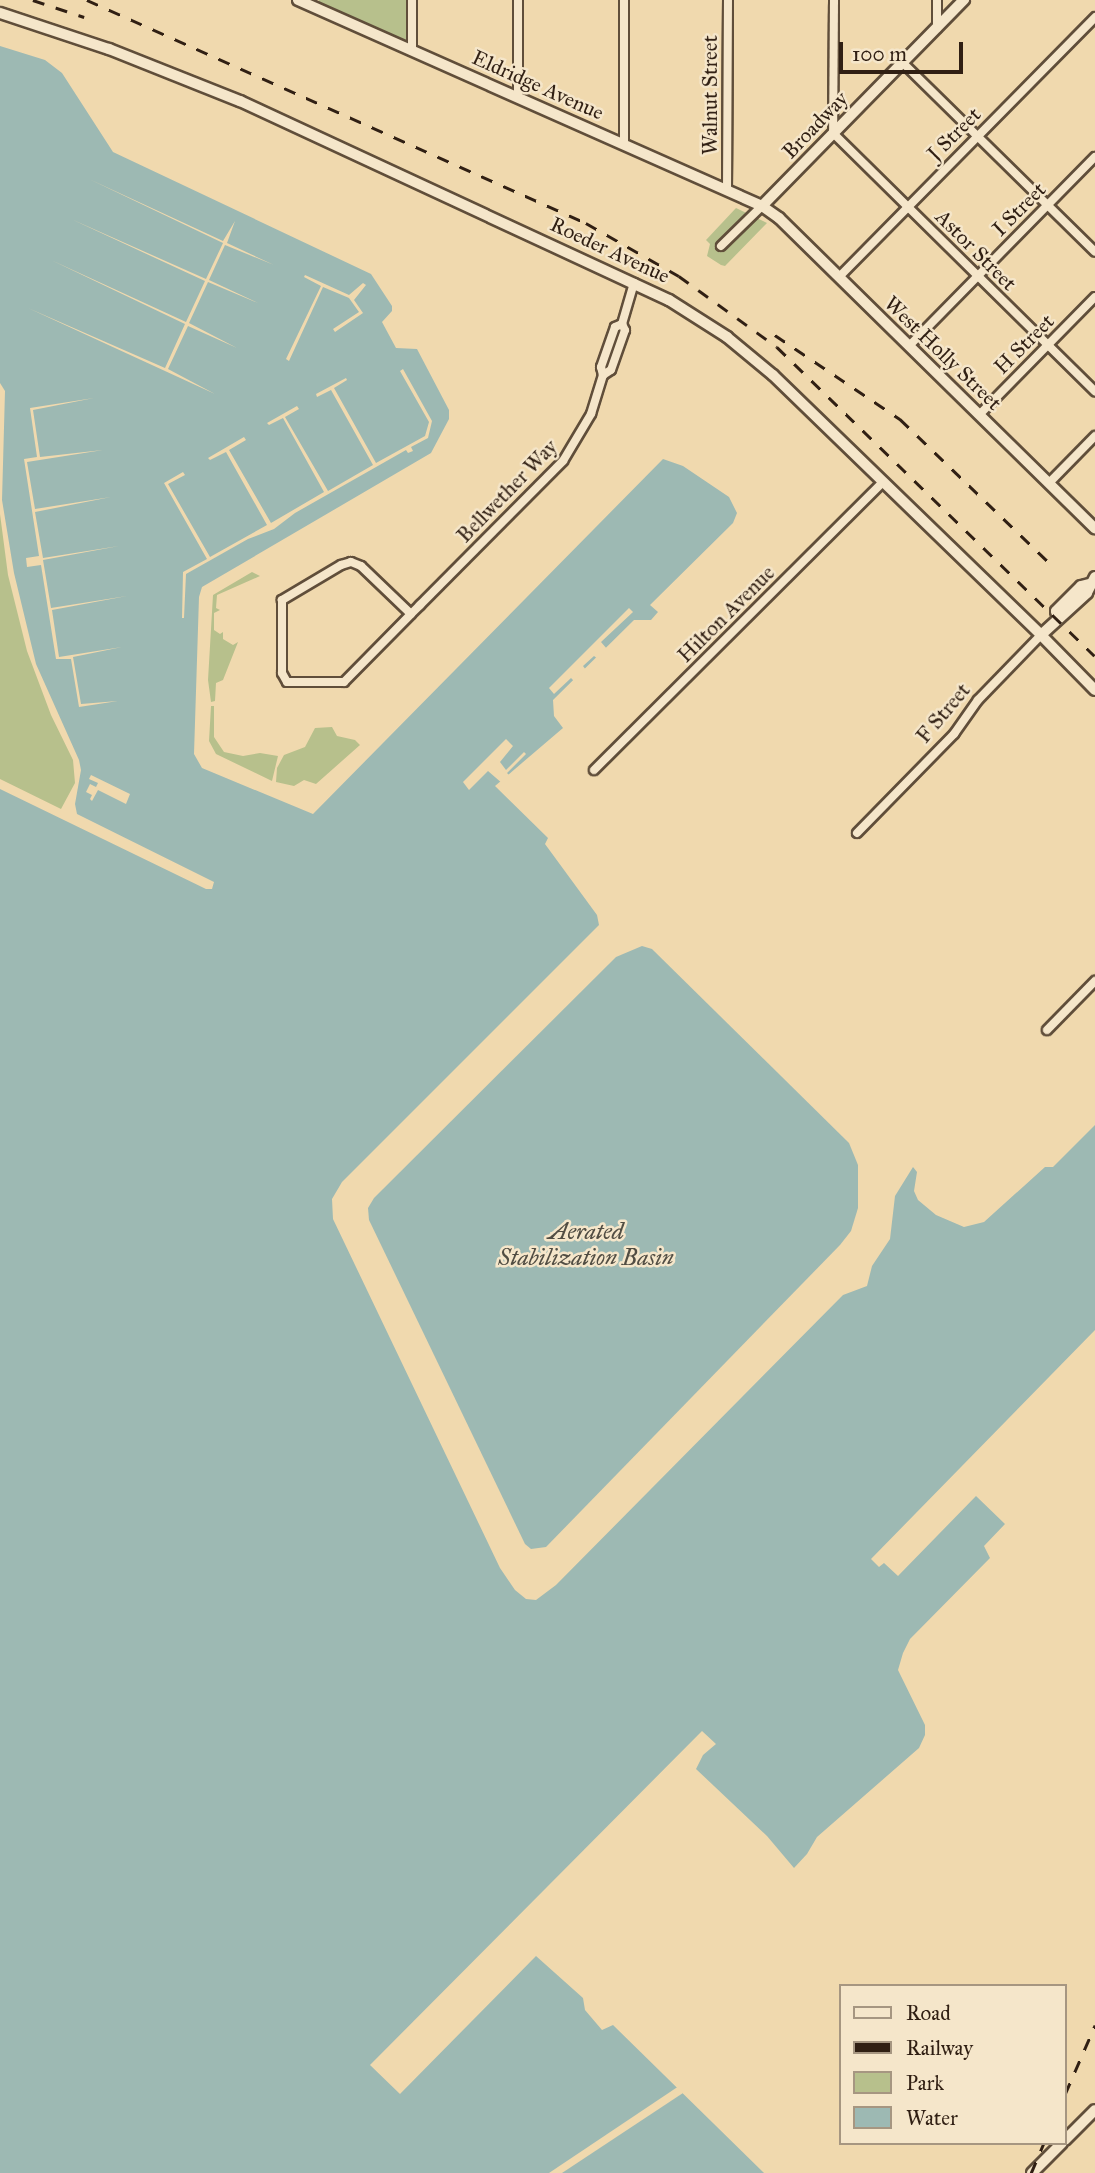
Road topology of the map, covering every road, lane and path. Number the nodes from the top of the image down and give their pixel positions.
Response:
1 (298, 0) edge
2 (412, 0) edge
3 (519, 0) edge
4 (624, 0) edge
5 (728, 0) edge
6 (834, 0) edge
7 (937, 0) edge
8 (964, 0) edge
9 (310, 3) edge
10 (0, 13) edge
11 (1095, 17) edge
12 (937, 28) junction
13 (412, 51) junction
14 (902, 63) junction
15 (518, 98) junction
16 (833, 133) junction
17 (977, 136) junction
18 (624, 145) junction
19 (1095, 157) edge
20 (727, 190) junction
21 (1048, 205) junction
22 (762, 206) junction
23 (908, 206) junction
24 (721, 246) dead end
25 (1095, 252) edge
26 (978, 276) junction
27 (838, 277) junction
28 (634, 283) junction
29 (1095, 297) edge
30 (1048, 345) junction
31 (909, 346) junction
32 (1095, 391) edge
33 (979, 415) junction
34 (1095, 436) edge
35 (883, 482) junction
36 (1049, 483) junction
37 (1095, 529) edge
38 (1092, 580) edge
39 (411, 614) junction
40 (1041, 635) junction
41 (1095, 690) edge
42 (594, 770) dead end
43 (857, 833) dead end
44 (1095, 981) edge
45 (1047, 1030) dead end
46 (1095, 2110) edge
47 (1067, 2136) edge
48 (1058, 2145) edge
49 (1032, 2173) edge

1 - 9 main road, Eldridge Avenue
2 - 13 street
3 - 15 street
4 - 18 street
5 - 20 street, Walnut Street
6 - 16 street
7 - 12 street
8 - 12 street, Broadway
9 - 13 main road, Eldridge Avenue
10 - 28 street, Roeder Avenue
11 - 17 street, J Street
12 - 14 street, Broadway
13 - 15 main road, Eldridge Avenue
14 - 16 street, Broadway
14 - 17 street
15 - 18 main road, Eldridge Avenue
16 - 22 street, Broadway
16 - 23 street, Astor Street
17 - 21 street
17 - 23 street, J Street
18 - 20 main road, Eldridge Avenue
19 - 21 street, I Street
20 - 22 main road, Eldridge Avenue
21 - 25 street
21 - 26 street, I Street
22 - 24 street, Broadway
22 - 27 main road, West Holly Street
23 - 26 street, Astor Street
23 - 27 street, J Street
26 - 30 street, Astor Street
26 - 31 street, I Street
27 - 31 main road, West Holly Street
28 - 35 street, Roeder Avenue
28 - 39 street, Bellwether Way
29 - 30 street, H Street
30 - 32 street, Astor Street
30 - 33 street, H Street
31 - 33 main road, West Holly Street
33 - 36 main road, West Holly Street
34 - 36 street
35 - 40 street, Roeder Avenue
35 - 42 street, Hilton Avenue
36 - 37 main road, West Holly Street
38 - 40 main road, F Street
39 - 39 street, Bellwether Way
40 - 41 main road, Roeder Avenue
40 - 43 street, F Street
44 - 45 street
46 - 47 street
48 - 49 street

